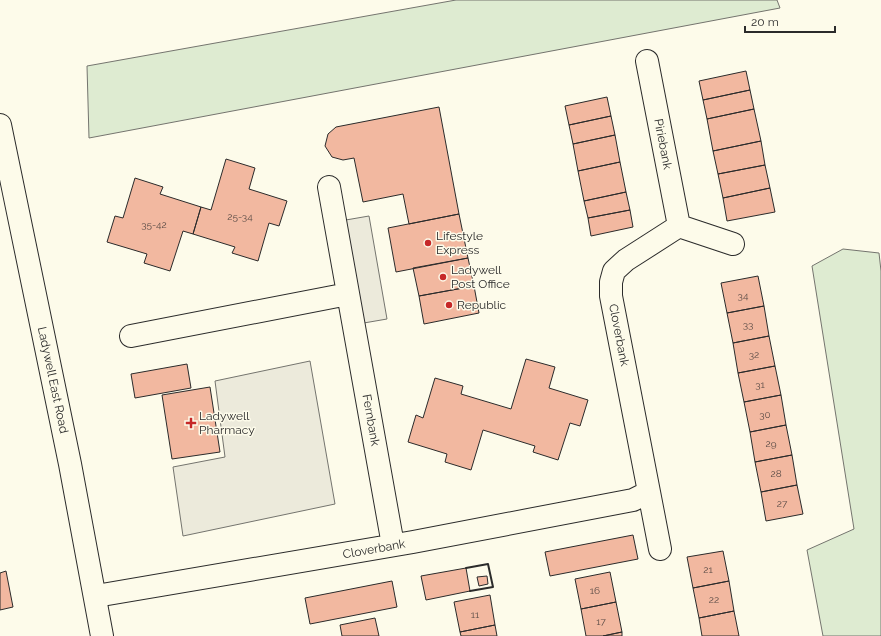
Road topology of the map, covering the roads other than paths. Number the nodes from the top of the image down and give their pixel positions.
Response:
1 (647, 61) dead end
2 (0, 125) edge
3 (329, 187) dead end
4 (679, 226) junction
5 (733, 244) dead end
6 (348, 294) junction
7 (131, 336) dead end
8 (649, 492) junction
9 (393, 545) junction
10 (660, 549) dead end
11 (96, 596) junction
12 (102, 636) edge

1 - 4 street, Piriebank
2 - 11 street, Ladywell East Road
3 - 6 street, Fernbank
4 - 5 street
4 - 8 street, Cloverbank
6 - 7 street
6 - 9 street, Fernbank
8 - 9 street, Cloverbank
8 - 10 street, Cloverbank
9 - 11 street, Cloverbank
11 - 12 street, Ladywell East Road

